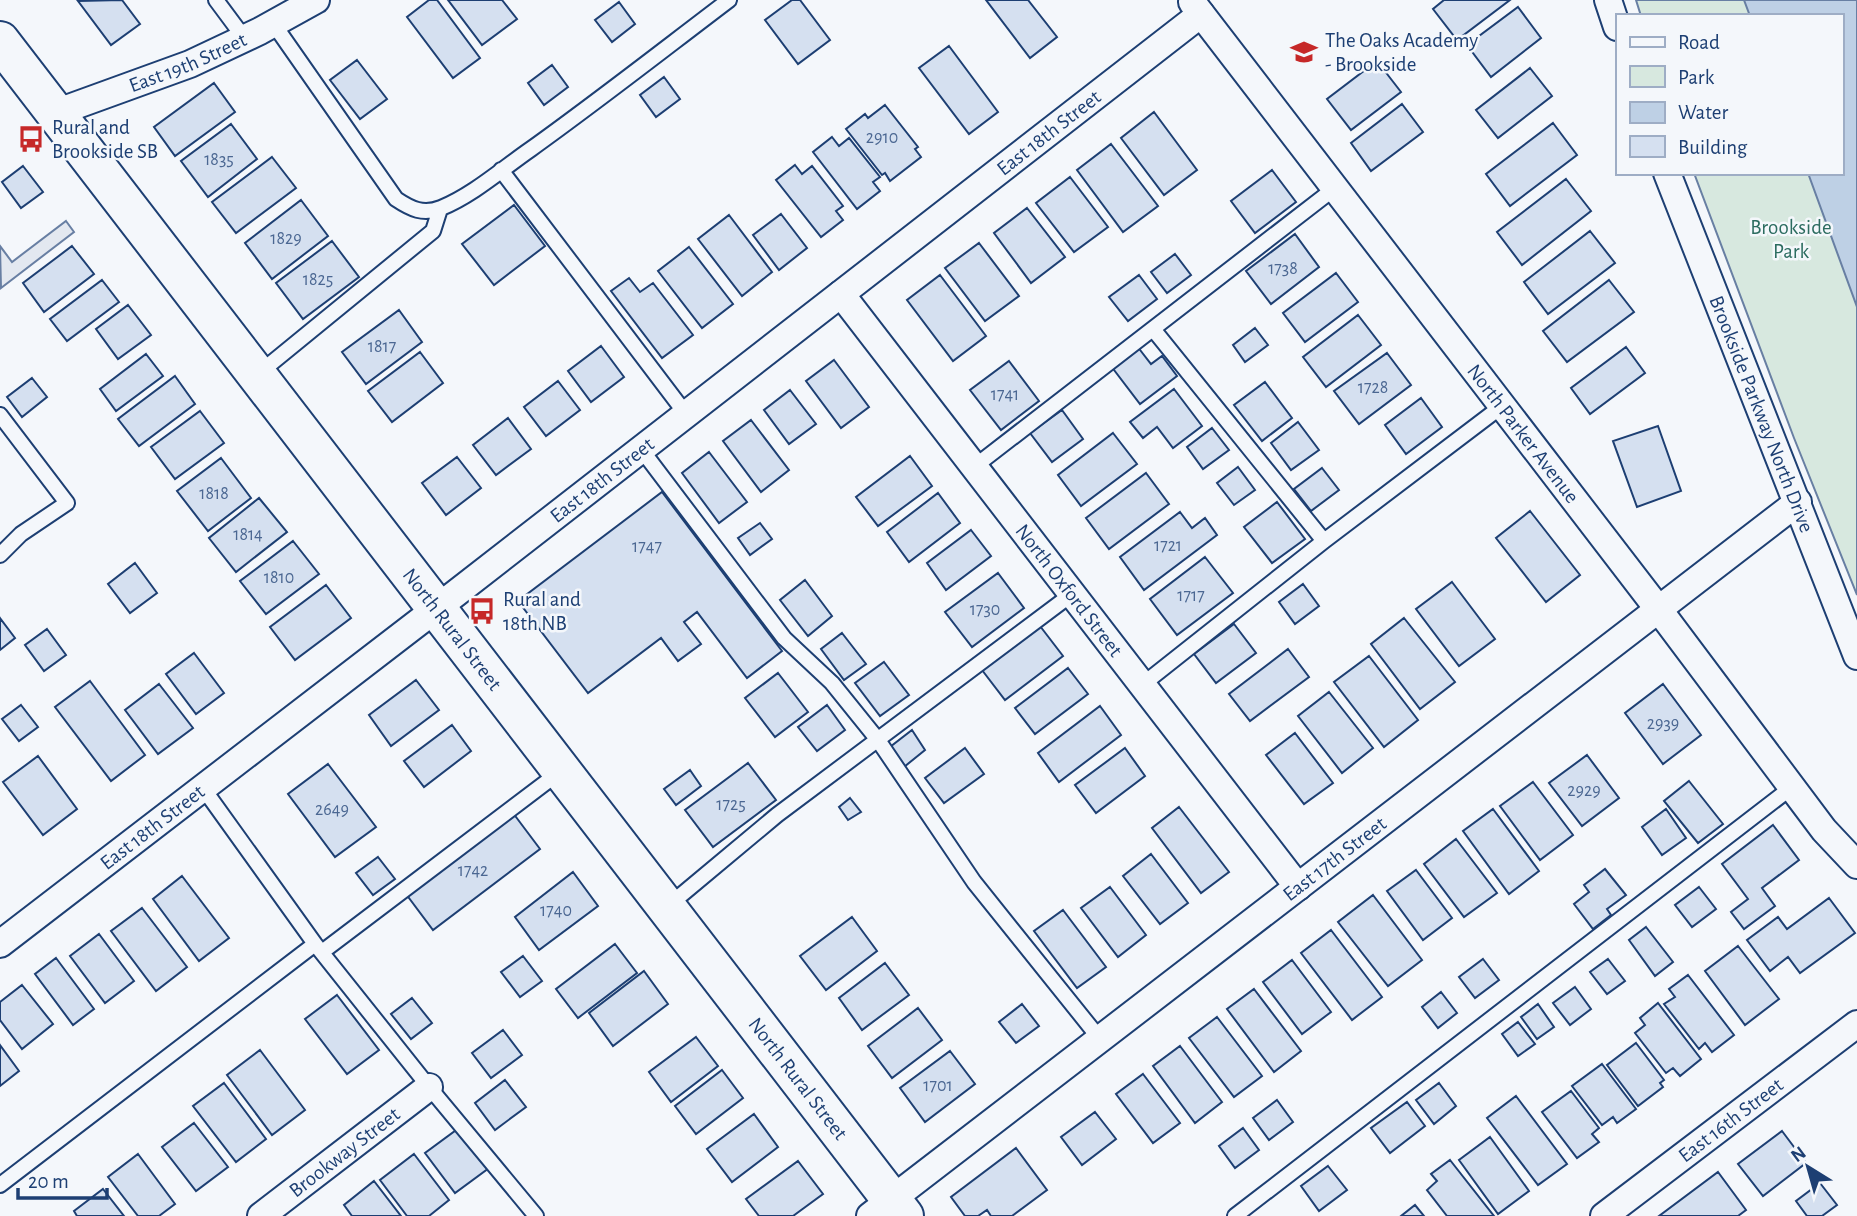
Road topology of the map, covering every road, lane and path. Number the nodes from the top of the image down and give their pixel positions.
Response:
1 (216, 0) edge
2 (316, 0) edge
3 (729, 0) edge
4 (1608, 0) edge
5 (1196, 7) edge
6 (273, 23) junction
7 (1616, 24) edge
8 (245, 39) junction
9 (0, 41) edge
10 (55, 113) junction
11 (501, 170) junction
12 (1668, 175) edge
13 (1335, 188) junction
14 (440, 208) junction
15 (841, 294) junction
16 (1153, 329) junction
17 (257, 375) junction
18 (1502, 406) junction
19 (686, 414) junction
20 (0, 415) edge
21 (641, 449) junction
22 (974, 467) junction
23 (1798, 502) junction
24 (1324, 541) junction
25 (0, 555) edge
26 (1072, 594) junction
27 (437, 608) junction
28 (1659, 610) junction
29 (1857, 656) edge
30 (1142, 685) junction
31 (878, 740) junction
32 (562, 771) junction
33 (1792, 787) junction
34 (202, 789) junction
35 (1857, 866) edge
36 (1298, 887) junction
37 (667, 907) junction
38 (0, 944) edge
39 (319, 948) junction
40 (1857, 1024) edge
41 (1100, 1039) junction
42 (429, 1087) junction
43 (0, 1185) edge
44 (889, 1211) edge
45 (261, 1216) edge
46 (536, 1216) edge
47 (1235, 1216) edge
48 (1604, 1216) edge

1 - 8 lane
2 - 6 street, East 19th Street
3 - 11 lane
4 - 7 street
5 - 13 street, North Parker Avenue
5 - 15 street, East 18th Street
6 - 8 street, East 19th Street
6 - 14 lane
8 - 10 street, East 19th Street
9 - 10 main road, North Rural Street
10 - 17 main road, North Rural Street
11 - 14 lane
11 - 19 lane
12 - 23 street, Brookside Parkway North Drive
13 - 16 lane
13 - 18 street, North Parker Avenue
14 - 17 lane
15 - 19 street, East 18th Street
15 - 22 street, North Oxford Street
16 - 22 lane
16 - 24 lane
17 - 27 main road, North Rural Street
18 - 24 lane
18 - 28 street, North Parker Avenue
19 - 21 street, East 18th Street
20 - 25 lane
21 - 27 street, East 18th Street
21 - 31 lane
22 - 26 street, North Oxford Street
23 - 28 street, East 17th Street
23 - 29 street, Brookside Parkway North Drive
24 - 30 lane
26 - 30 street, North Oxford Street
26 - 31 lane
27 - 32 main road, North Rural Street
27 - 34 street, East 18th Street
28 - 33 street, North Parker Avenue
28 - 36 street, East 17th Street
30 - 36 street, North Oxford Street
31 - 37 lane
31 - 41 lane
32 - 37 main road, North Rural Street
32 - 39 lane
33 - 35 street, North Parker Avenue
33 - 47 lane
34 - 38 street, East 18th Street
34 - 39 lane
36 - 41 street, East 17th Street
37 - 44 main road, North Rural Street
39 - 42 lane
39 - 43 lane
40 - 48 street, East 16th Street
41 - 44 street, East 17th Street
42 - 45 street, Brookway Street
42 - 46 lane

